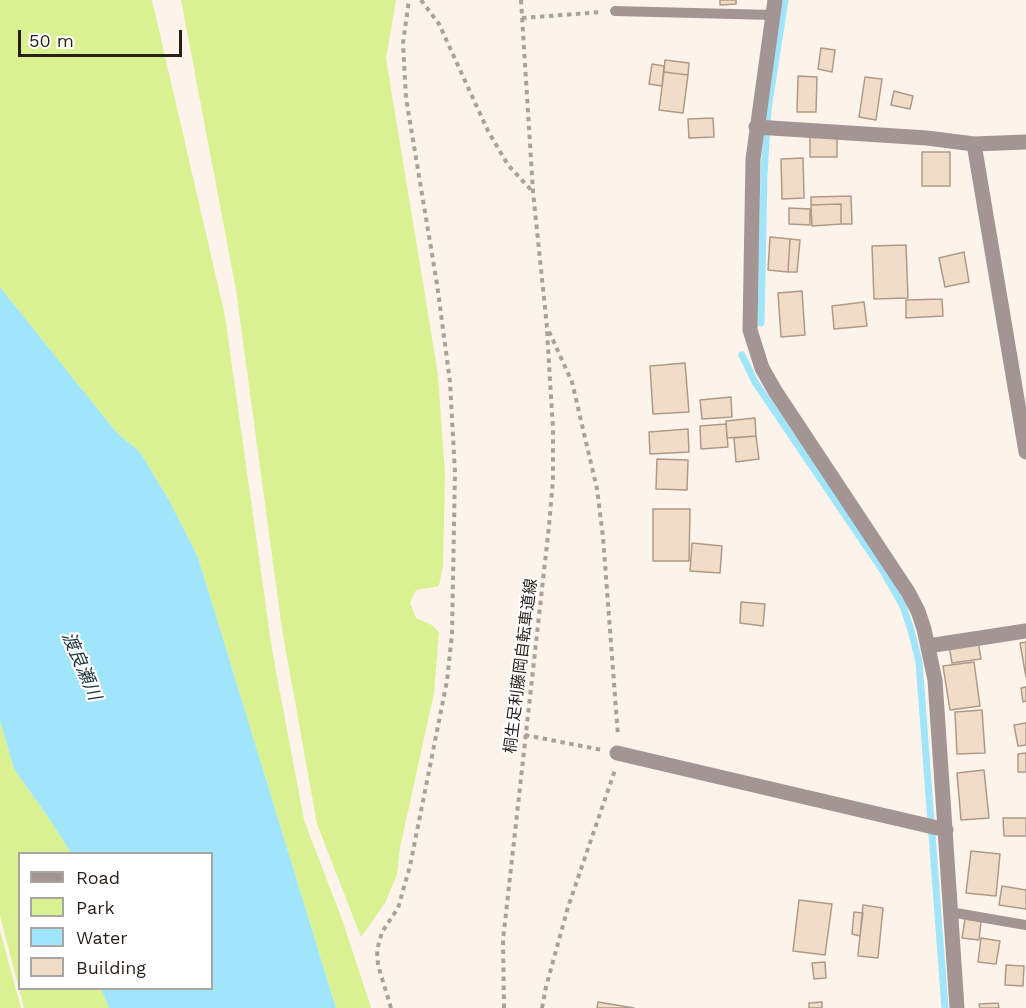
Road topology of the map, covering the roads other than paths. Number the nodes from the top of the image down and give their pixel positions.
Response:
1 (774, 8) edge
2 (615, 11) road end
3 (756, 127) junction
4 (1026, 142) edge
5 (974, 144) junction
6 (1026, 452) edge
7 (1026, 631) edge
8 (928, 646) junction
9 (617, 753) road end
10 (946, 830) junction
11 (950, 912) junction
12 (1026, 925) edge
13 (957, 1008) edge

1 - 2 lane
1 - 3 street
3 - 5 street
3 - 8 street
4 - 5 street
5 - 6 street
7 - 8 street
8 - 10 street
9 - 10 street
10 - 11 street
11 - 12 lane
11 - 13 street

